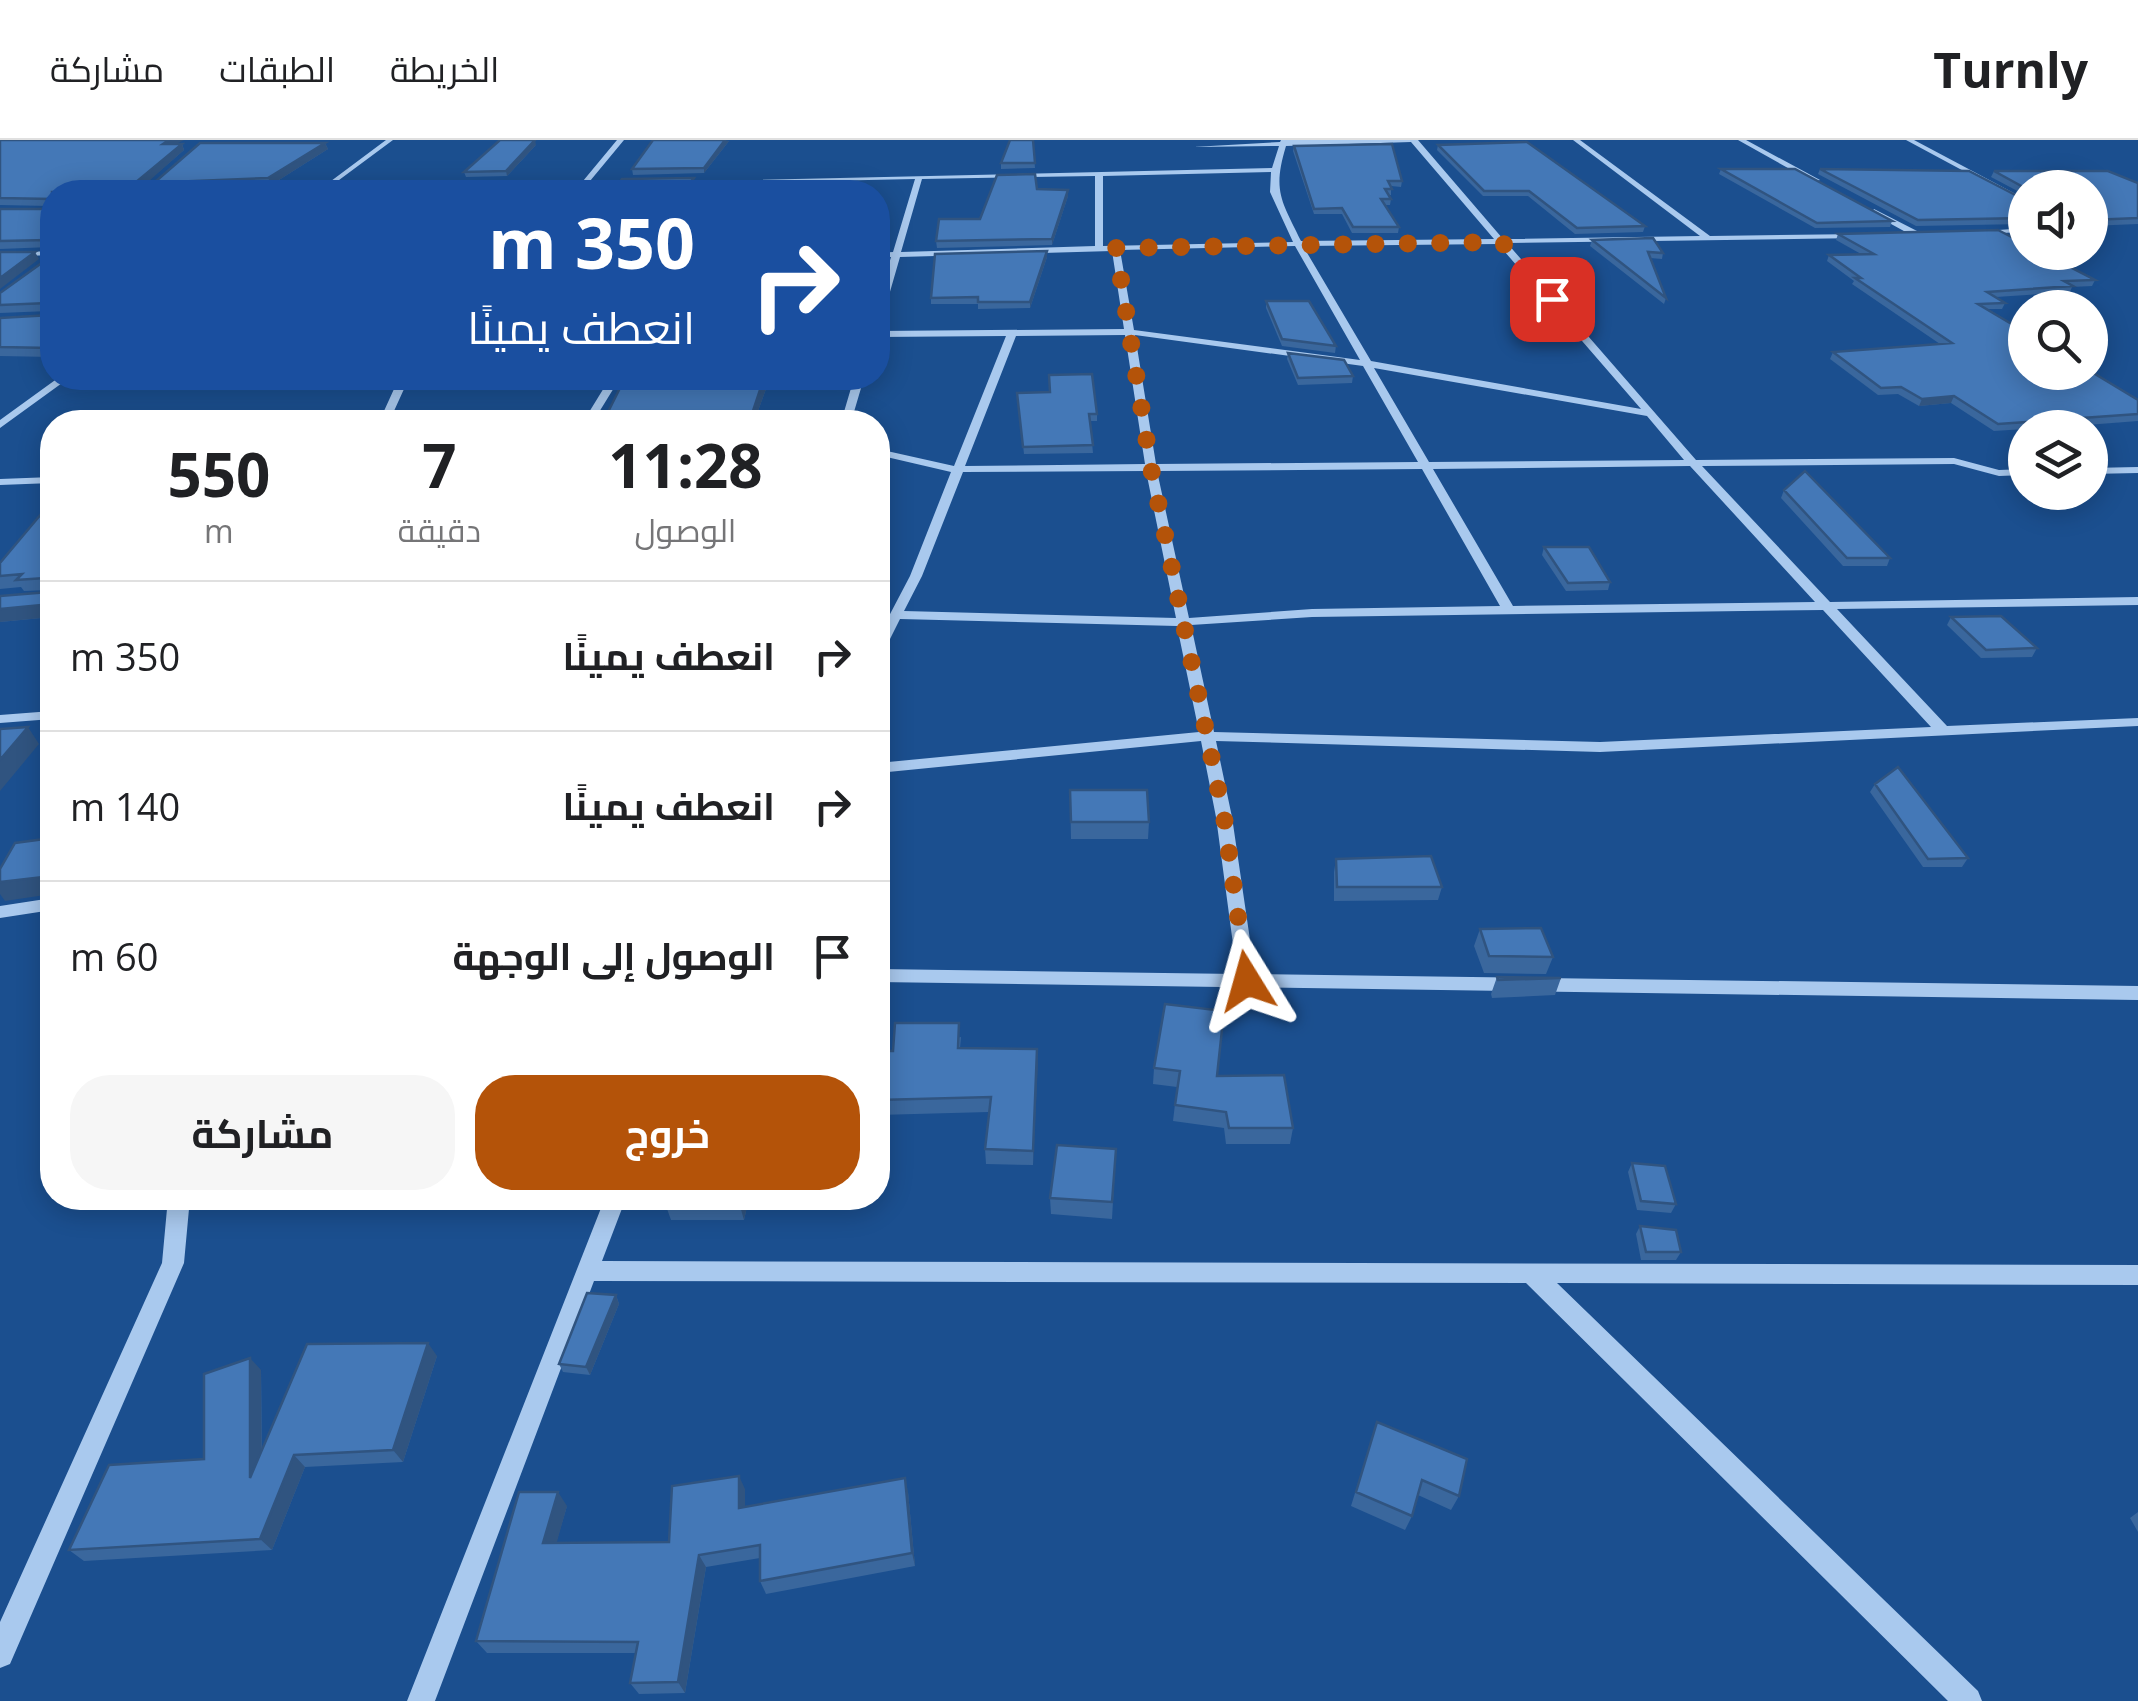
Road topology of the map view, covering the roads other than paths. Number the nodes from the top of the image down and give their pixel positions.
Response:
1 (390, 140) edge
2 (621, 140) edge
3 (1414, 140) edge
4 (1576, 140) edge
5 (1741, 140) edge
6 (1910, 140) edge
7 (1283, 142) edge
8 (1195, 144) edge
9 (1275, 170) junction
10 (1207, 172) junction
11 (1099, 174) junction
12 (919, 178) junction
13 (334, 180) edge
14 (588, 180) edge
15 (825, 180) edge
16 (1828, 187) edge
17 (2008, 193) edge
18 (1863, 206) edge
19 (2008, 231) edge
20 (1970, 232) edge
21 (1934, 233) edge
22 (1899, 234) edge
23 (1916, 234) junction
24 (1865, 236) edge
25 (1708, 238) junction
26 (1502, 242) junction
27 (1298, 244) junction
28 (1116, 248) junction
29 (1100, 249) junction
30 (0, 255) edge
31 (890, 255) edge
32 (896, 255) junction
33 (40, 256) edge
34 (890, 275) edge
35 (1130, 332) junction
36 (1012, 333) junction
37 (890, 334) edge
38 (1364, 363) junction
39 (48, 390) edge
40 (1651, 414) junction
41 (0, 425) edge
42 (890, 455) edge
43 (1694, 464) junction
44 (1424, 466) junction
45 (1151, 468) junction
46 (958, 469) junction
47 (2138, 470) edge
48 (2108, 471) edge
49 (2008, 473) edge
50 (40, 481) edge
51 (1, 483) edge
52 (2138, 601) edge
53 (1826, 606) junction
54 (1509, 610) junction
55 (890, 620) edge
56 (1184, 622) junction
57 (890, 623) edge
58 (40, 716) edge
59 (0, 719) edge
60 (2138, 722) edge
61 (1944, 732) junction
62 (1207, 736) junction
63 (890, 767) edge
64 (40, 906) edge
65 (0, 912) edge
66 (890, 976) edge
67 (1247, 981) junction
68 (2138, 993) edge
69 (178, 1210) edge
70 (610, 1210) edge
71 (586, 1272) junction
72 (1532, 1274) junction
73 (2138, 1275) edge
74 (0, 1654) edge
75 (421, 1701) edge
76 (1968, 1701) edge

1 - 13 street
2 - 14 street
3 - 7 street
3 - 26 street
4 - 25 street
5 - 16 street
6 - 17 street
7 - 8 street
7 - 9 street
8 - 10 street
9 - 10 street
9 - 27 street
10 - 11 street
11 - 12 street
11 - 29 street
12 - 15 street
12 - 32 street
18 - 23 street
19 - 20 street
21 - 23 street
22 - 23 street
24 - 25 street
25 - 26 street
26 - 27 street
26 - 40 street
27 - 28 street
27 - 38 street
28 - 29 street
28 - 35 street
29 - 32 street
30 - 33 street
31 - 32 street
32 - 34 street
35 - 36 street
35 - 38 street
35 - 45 street
36 - 37 street
36 - 46 street
38 - 40 street
38 - 44 street
39 - 41 street
40 - 43 street
42 - 46 street
43 - 44 street
43 - 49 street
43 - 53 street
44 - 45 street
44 - 54 street
45 - 46 street
45 - 56 street
46 - 55 street
47 - 48 street
50 - 51 street
52 - 53 street
53 - 54 street
53 - 61 street
54 - 56 street
56 - 57 street
56 - 62 street
58 - 59 street
60 - 61 street
61 - 62 street
62 - 63 street
62 - 67 street
64 - 65 street
66 - 67 street
67 - 68 street
69 - 74 street
70 - 71 street
71 - 72 street
71 - 75 street
72 - 73 street
72 - 76 street

